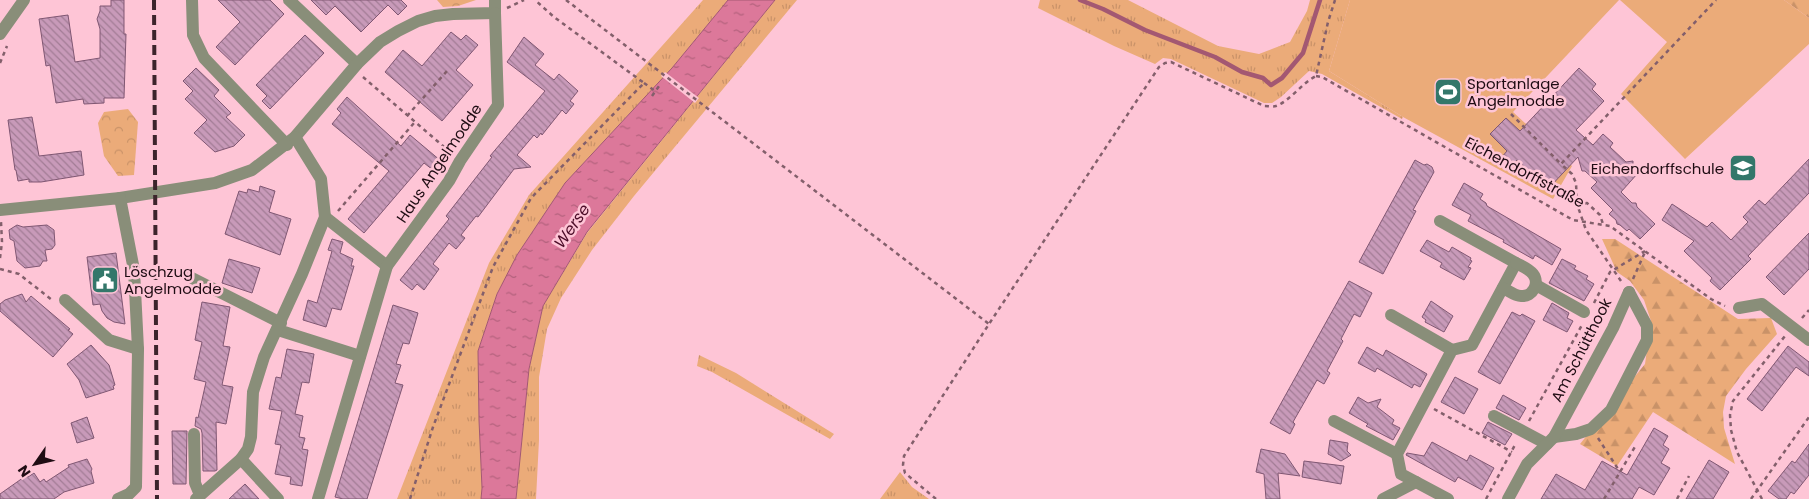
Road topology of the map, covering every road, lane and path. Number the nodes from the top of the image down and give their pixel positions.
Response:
1 (24, 0) edge
2 (192, 0) edge
3 (289, 0) edge
4 (535, 0) edge
5 (566, 0) edge
6 (1335, 0) edge
7 (1716, 0) edge
8 (495, 6) edge
9 (0, 34) edge
10 (355, 67) junction
11 (447, 71) dead end
12 (1316, 76) junction
13 (644, 83) junction
14 (658, 86) dead end
15 (655, 92) junction
16 (652, 96) dead end
17 (1511, 114) dead end
18 (407, 116) junction
19 (414, 123) junction
20 (291, 141) junction
21 (460, 161) junction
22 (1561, 164) junction
23 (120, 198) junction
24 (1577, 204) junction
25 (0, 214) edge
26 (325, 217) junction
27 (1440, 221) dead end
28 (1583, 222) junction
29 (1603, 224) junction
30 (1645, 251) junction
31 (0, 258) edge
32 (1516, 263) junction
33 (387, 266) junction
34 (0, 270) edge
35 (1613, 270) junction
36 (188, 276) dead end
37 (1536, 285) junction
38 (1503, 288) junction
39 (1628, 292) junction
40 (64, 300) joint
41 (1739, 308) joint
42 (1809, 310) edge
43 (1586, 313) junction
44 (1391, 315) dead end
45 (989, 324) junction
46 (280, 326) junction
47 (1793, 327) junction
48 (1809, 340) edge
49 (138, 349) junction
50 (1452, 350) junction
51 (360, 356) junction
52 (1424, 403) junction
53 (1494, 416) dead end
54 (1809, 417) edge
55 (1334, 421) dead end
56 (1592, 429) junction
57 (1523, 431) junction
58 (194, 434) dead end
59 (1551, 441) junction
60 (1636, 445) dead end
61 (1512, 452) junction
62 (1397, 454) junction
63 (241, 459) junction
64 (1620, 472) junction
65 (1690, 476) dead end
66 (1416, 482) junction
67 (1757, 490) junction
68 (198, 497) edge
69 (118, 499) edge
70 (278, 499) edge
71 (318, 499) edge
72 (410, 499) edge
73 (936, 499) edge
74 (1383, 499) edge
75 (1448, 499) edge
76 (1486, 499) edge
77 (1508, 499) edge
78 (1604, 499) edge
79 (1676, 499) edge
80 (1751, 499) edge
81 (1762, 499) edge

1 - 9 street
2 - 20 street
3 - 10 street
4 - 13 path
5 - 45 path
6 - 12 path
7 - 22 path
8 - 10 street, Haus Angelmodde
8 - 21 street, Haus Angelmodde
10 - 18 path
10 - 20 street, Haus Angelmodde
11 - 18 path
12 - 28 path, Eichendorffstraße
12 - 45 path
13 - 15 path
13 - 72 path
14 - 15 path
15 - 16 path
17 - 22 path
18 - 19 path
19 - 21 path
19 - 26 path
20 - 23 street, Haus Angelmodde
20 - 26 street
21 - 33 street, Haus Angelmodde
22 - 24 path
23 - 25 street, Haus Angelmodde
23 - 49 street
24 - 28 path
24 - 29 path
25 - 31 path
26 - 33 street
26 - 46 street
27 - 32 street
28 - 29 path, Eichendorffstraße
28 - 35 path
29 - 30 path, Eichendorffstraße
30 - 35 path
30 - 39 path
30 - 41 path, Eichendorffstraße
32 - 37 street
32 - 38 street
33 - 51 street, Haus Angelmodde
34 - 40 path
35 - 39 path
35 - 43 path
36 - 46 street
37 - 38 street
37 - 43 street
38 - 50 street
39 - 56 street, Am Schütthook
39 - 59 street, Am Schütthook
40 - 49 street
41 - 47 street
42 - 47 path
43 - 57 path
44 - 50 street
45 - 73 path
46 - 51 street
46 - 63 street
47 - 48 street
47 - 67 path
49 - 69 street
50 - 52 street
51 - 71 street, Haus Angelmodde
52 - 61 path
52 - 62 street
53 - 57 street
54 - 67 path
55 - 62 street
56 - 59 street
56 - 64 path
57 - 59 street
57 - 61 path
58 - 68 street
59 - 77 street, Am Schütthook
60 - 64 path
61 - 76 path
62 - 66 street
63 - 68 street
63 - 70 street
64 - 78 path
65 - 79 path
66 - 74 street
66 - 75 street
67 - 80 path
67 - 81 path

